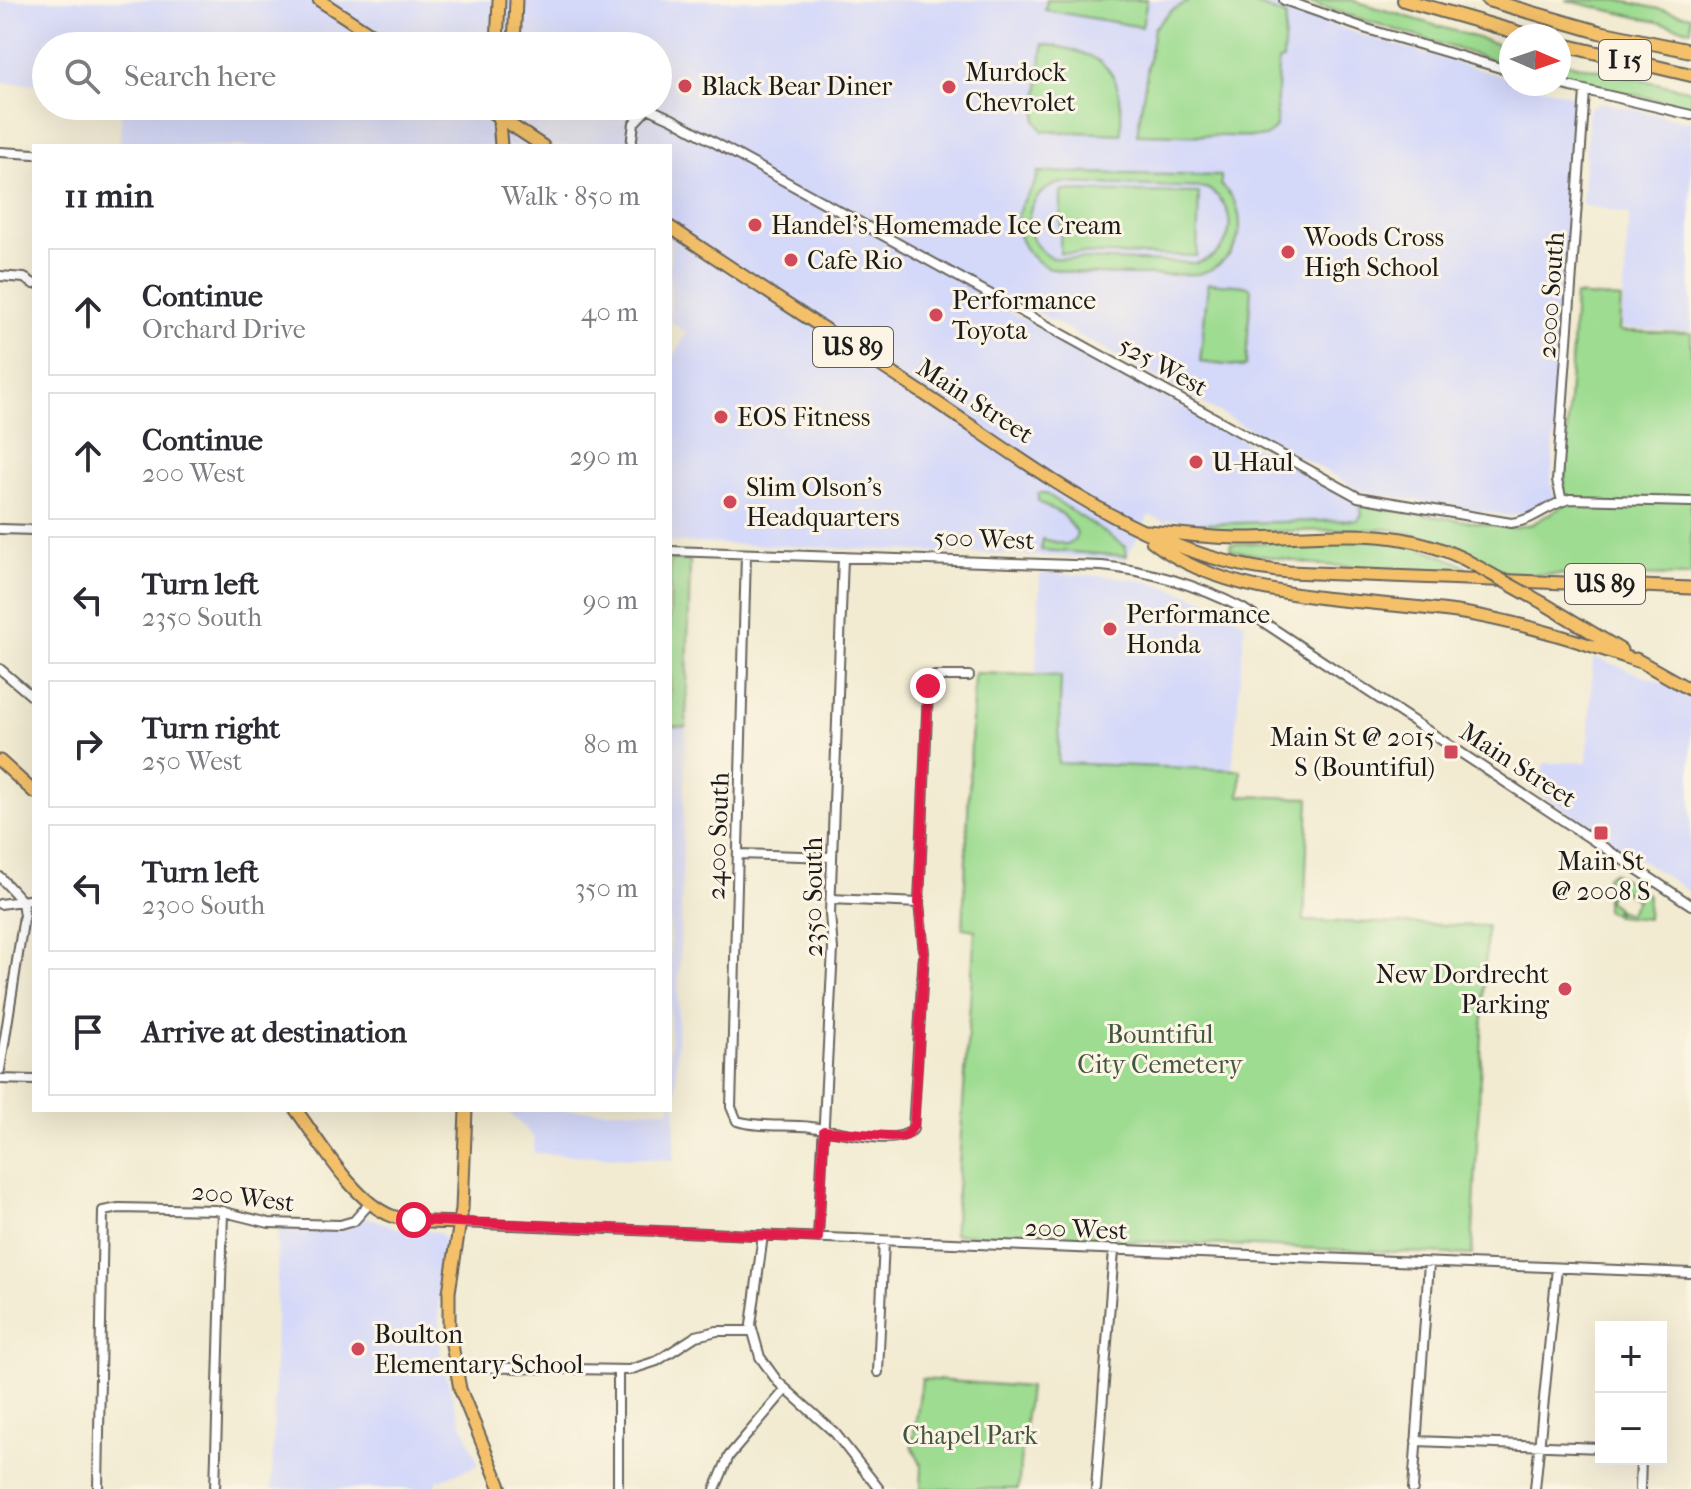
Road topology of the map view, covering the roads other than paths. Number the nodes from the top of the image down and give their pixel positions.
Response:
1 (319, 0) edge
2 (499, 0) edge
3 (516, 0) edge
4 (1284, 0) edge
5 (1404, 0) edge
6 (1488, 0) edge
7 (1499, 27) edge
8 (368, 32) edge
9 (498, 32) edge
10 (515, 32) edge
11 (1571, 47) edge
12 (1691, 51) edge
13 (1499, 68) edge
14 (1691, 75) edge
15 (1571, 87) edge
16 (1585, 91) junction
17 (1691, 115) edge
18 (501, 120) edge
19 (503, 120) edge
20 (637, 120) edge
21 (670, 120) edge
22 (501, 144) edge
23 (540, 144) edge
24 (631, 144) edge
25 (0, 152) edge
26 (32, 154) edge
27 (672, 228) edge
28 (0, 276) edge
29 (32, 283) edge
30 (1562, 501) junction
31 (1691, 502) edge
32 (0, 529) edge
33 (32, 530) edge
34 (1138, 530) junction
35 (672, 551) edge
36 (746, 554) junction
37 (843, 557) junction
38 (1691, 588) edge
39 (1242, 608) joint
40 (1640, 662) junction
41 (0, 669) edge
42 (969, 676) dead end
43 (1691, 690) edge
44 (32, 696) edge
45 (0, 761) edge
46 (32, 790) edge
47 (738, 854) junction
48 (832, 857) junction
49 (0, 877) edge
50 (32, 899) edge
51 (831, 899) junction
52 (22, 901) junction
53 (919, 903) junction
54 (0, 904) edge
55 (1691, 905) edge
56 (0, 1070) edge
57 (0, 1079) edge
58 (32, 1080) edge
59 (298, 1112) edge
60 (466, 1112) edge
61 (824, 1131) junction
62 (370, 1203) junction
63 (223, 1211) junction
64 (460, 1223) junction
65 (763, 1235) junction
66 (818, 1238) junction
67 (884, 1241) junction
68 (1114, 1250) junction
69 (1429, 1263) junction
70 (1557, 1268) junction
71 (1691, 1273) edge
72 (752, 1331) junction
73 (454, 1367) junction
74 (618, 1371) junction
75 (878, 1372) dead end
76 (786, 1389) junction
77 (1416, 1441) junction
78 (1540, 1445) junction
79 (1595, 1448) edge
80 (1641, 1465) edge
81 (98, 1489) edge
82 (215, 1489) edge
83 (501, 1489) edge
84 (618, 1489) edge
85 (715, 1489) edge
86 (879, 1489) edge
87 (1096, 1489) edge
88 (1413, 1489) edge
89 (1535, 1489) edge
90 (1640, 1489) edge

1 - 8 main road
2 - 9 main road
3 - 10 main road
4 - 13 street
5 - 7 highway
6 - 12 highway, I 15
11 - 14 highway, I 15
15 - 16 street
16 - 17 street
16 - 30 street, 2000 South
18 - 22 main road
19 - 23 main road
20 - 24 street, 525 West
21 - 30 street, 525 West
25 - 26 street
27 - 34 main road, Main Street / US 89
28 - 29 street
30 - 31 street, 525 West
32 - 33 street
34 - 38 main road, US 89
34 - 40 main road
34 - 40 main road, bridge
35 - 36 street, 500 West
36 - 37 street, 500 West
36 - 47 street, 2400 South
37 - 39 street, 500 West
37 - 48 street, 2350 South
39 - 55 street, Main Street
40 - 43 main road
41 - 44 street
42 - 53 street
45 - 46 main road
47 - 48 street
47 - 61 street, 2400 South
48 - 51 street, 2350 South
49 - 52 street
50 - 52 street
51 - 53 street
51 - 61 street, 2350 South
52 - 54 street
52 - 56 street
53 - 61 street
57 - 58 street
59 - 62 main road
60 - 64 main road
61 - 66 street, 2350 South
62 - 63 street, 200 West
62 - 64 main road
63 - 81 street, 200 West
63 - 82 street
64 - 65 street, 200 West
64 - 73 main road
65 - 66 street, 200 West
65 - 72 street
66 - 67 street, 200 West
67 - 68 street, 200 West
67 - 75 street
68 - 69 street, 200 West
68 - 87 street
69 - 70 street, 200 West
69 - 77 street
70 - 71 street, 200 West
70 - 78 street
72 - 74 street
72 - 76 street
73 - 74 street
73 - 83 main road
74 - 84 street
76 - 85 street
76 - 86 street
77 - 78 street
77 - 88 street
78 - 79 street
78 - 89 street
80 - 90 street

